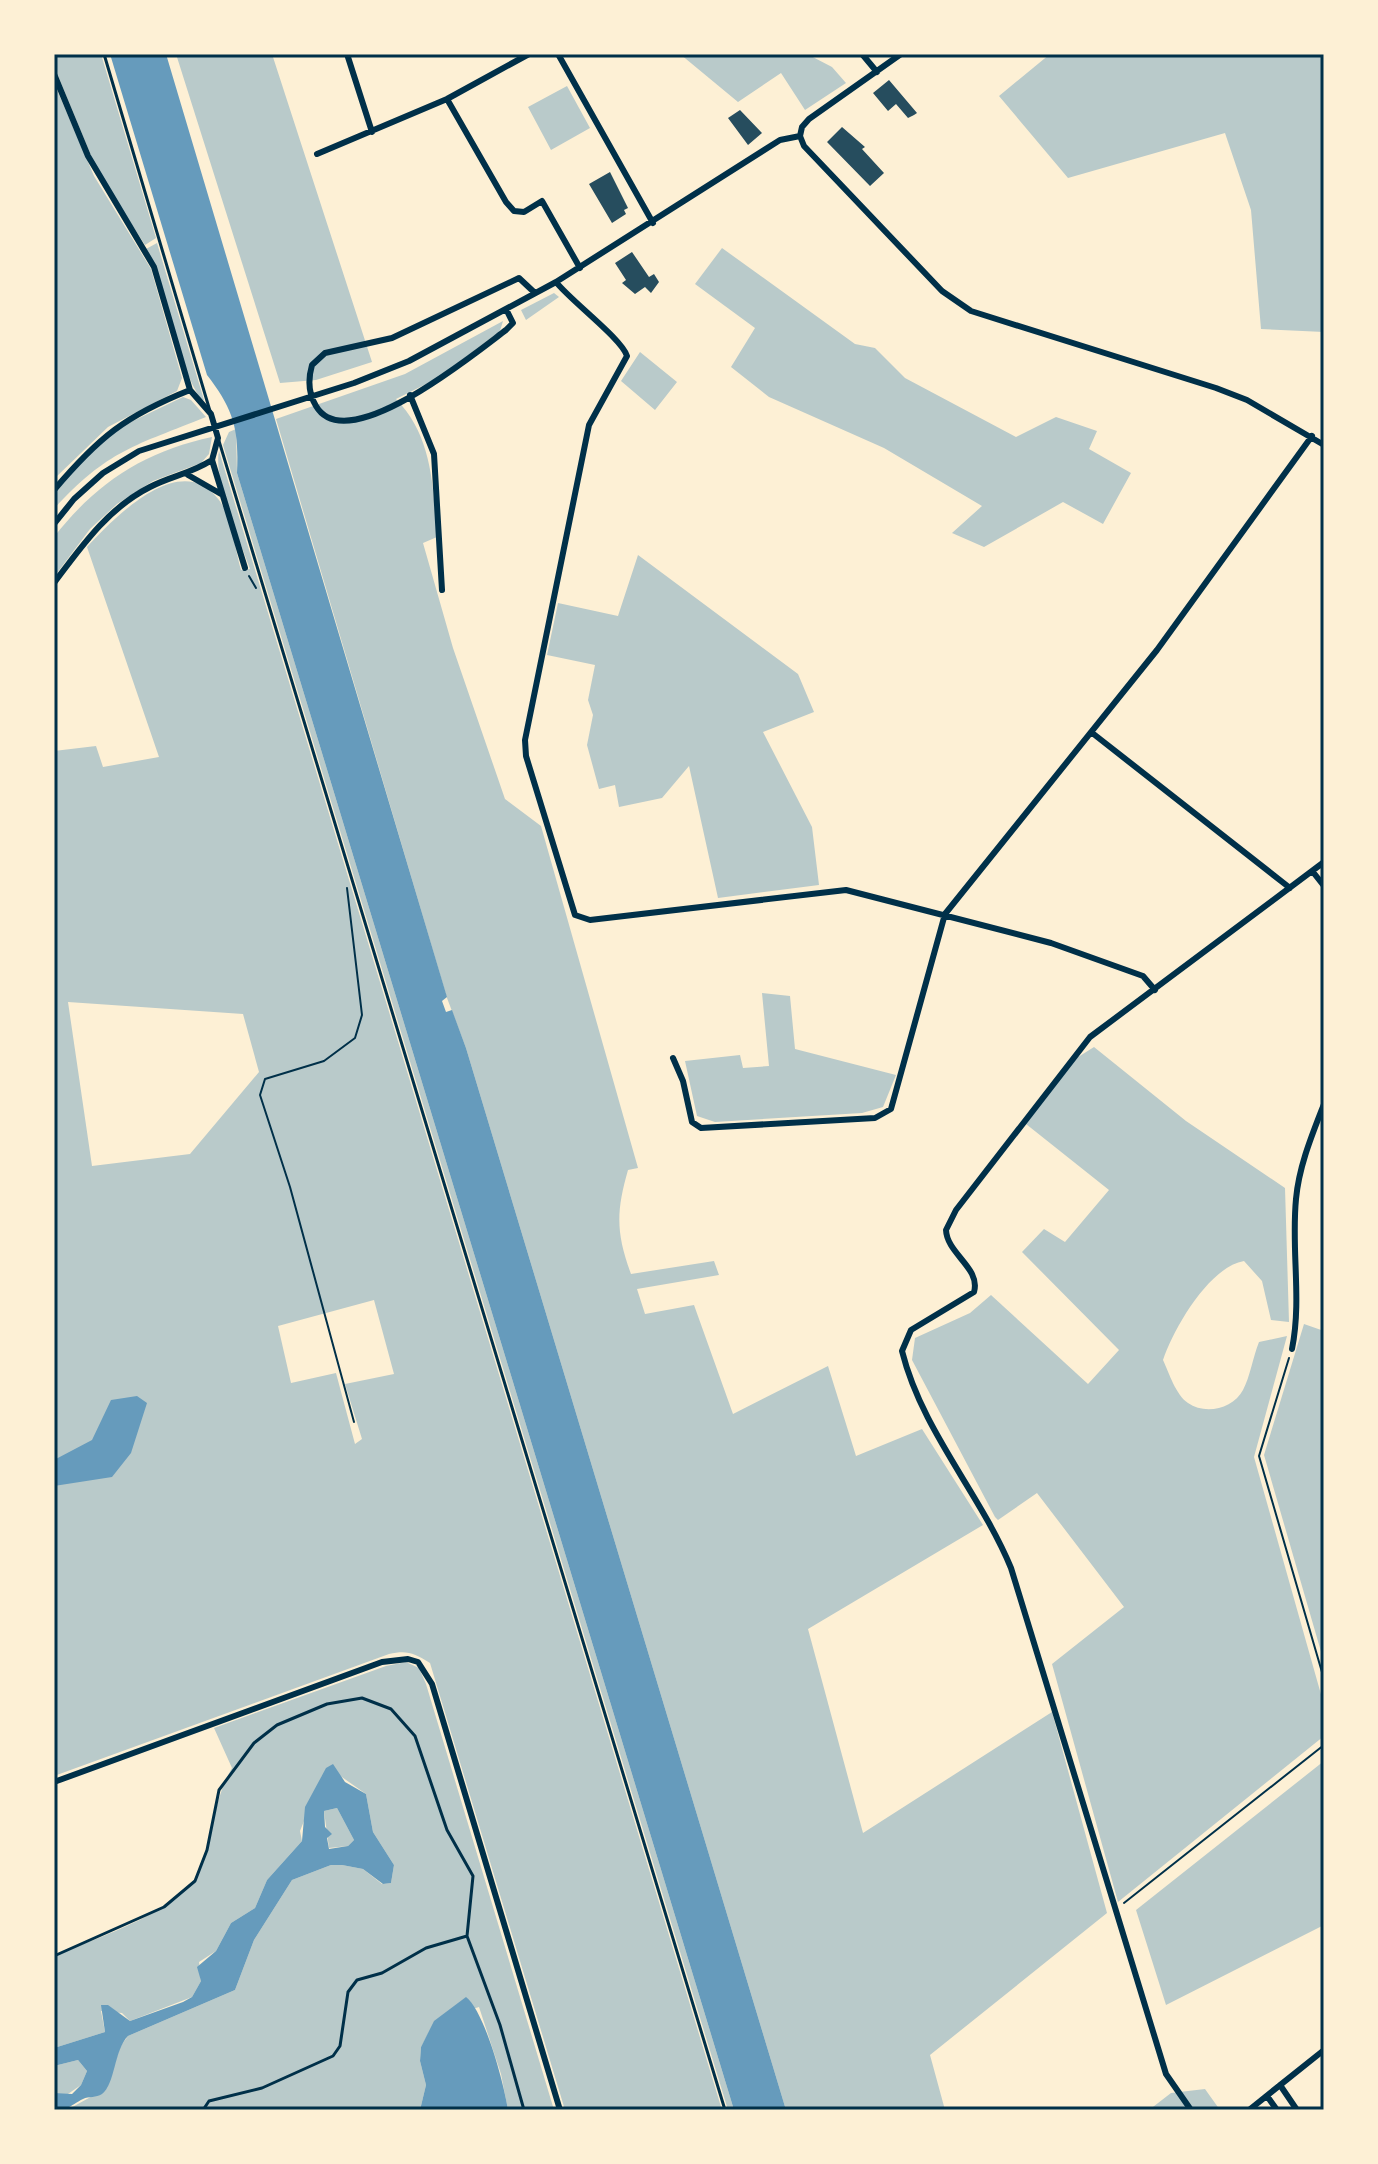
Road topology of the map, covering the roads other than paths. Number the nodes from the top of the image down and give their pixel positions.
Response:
1 (104, 54) edge
2 (347, 54) edge
3 (529, 54) edge
4 (558, 54) edge
5 (862, 54) edge
6 (901, 54) edge
7 (877, 72) junction
8 (54, 74) edge
9 (447, 99) junction
10 (372, 132) junction
11 (800, 136) junction
12 (317, 154) dead end
13 (653, 223) junction
14 (580, 268) junction
15 (556, 282) junction
16 (535, 293) junction
17 (506, 309) junction
18 (190, 390) junction
19 (410, 395) junction
20 (211, 414) junction
21 (1312, 436) junction
22 (218, 438) junction
23 (1324, 445) edge
24 (212, 460) junction
25 (188, 475) junction
26 (54, 490) edge
27 (221, 494) junction
28 (54, 524) edge
29 (245, 568) road end
30 (54, 583) edge
31 (442, 590) dead end
32 (1091, 732) junction
33 (1324, 862) edge
34 (1313, 872) junction
35 (1324, 886) edge
36 (1290, 888) junction
37 (945, 914) junction
38 (1155, 990) junction
39 (673, 1058) dead end
40 (1324, 1104) edge
41 (1292, 1349) road end
42 (54, 1782) edge
43 (467, 1936) junction
44 (54, 1956) edge
45 (1324, 2050) edge
46 (1280, 2085) junction
47 (1267, 2096) junction
48 (203, 2110) edge
49 (524, 2110) edge
50 (560, 2110) edge
51 (725, 2110) edge
52 (1191, 2110) edge
53 (1249, 2110) edge
54 (1277, 2110) edge
55 (1297, 2110) edge

1 - 20 lane
2 - 10 street
3 - 9 street
4 - 13 street
5 - 7 street
6 - 7 street
7 - 11 street
8 - 18 street
9 - 10 street
9 - 14 street
10 - 12 street
11 - 13 street
11 - 21 street
13 - 14 street
14 - 15 street
15 - 16 street
15 - 37 street
16 - 17 street
16 - 19 street
17 - 19 street
17 - 28 street
18 - 20 street
18 - 26 street
19 - 31 street
20 - 22 street
21 - 23 street
21 - 32 street
22 - 24 street
22 - 51 lane
24 - 25 street
24 - 27 street
25 - 27 street
25 - 30 street
27 - 29 street
32 - 36 street
32 - 37 street
33 - 34 street
34 - 35 street
34 - 36 street
36 - 38 street
37 - 38 street
37 - 39 street
38 - 52 street
40 - 41 street
42 - 50 street
43 - 44 lane
43 - 48 lane
43 - 49 lane
45 - 46 street
46 - 47 street
46 - 55 street
47 - 53 street
47 - 54 street

